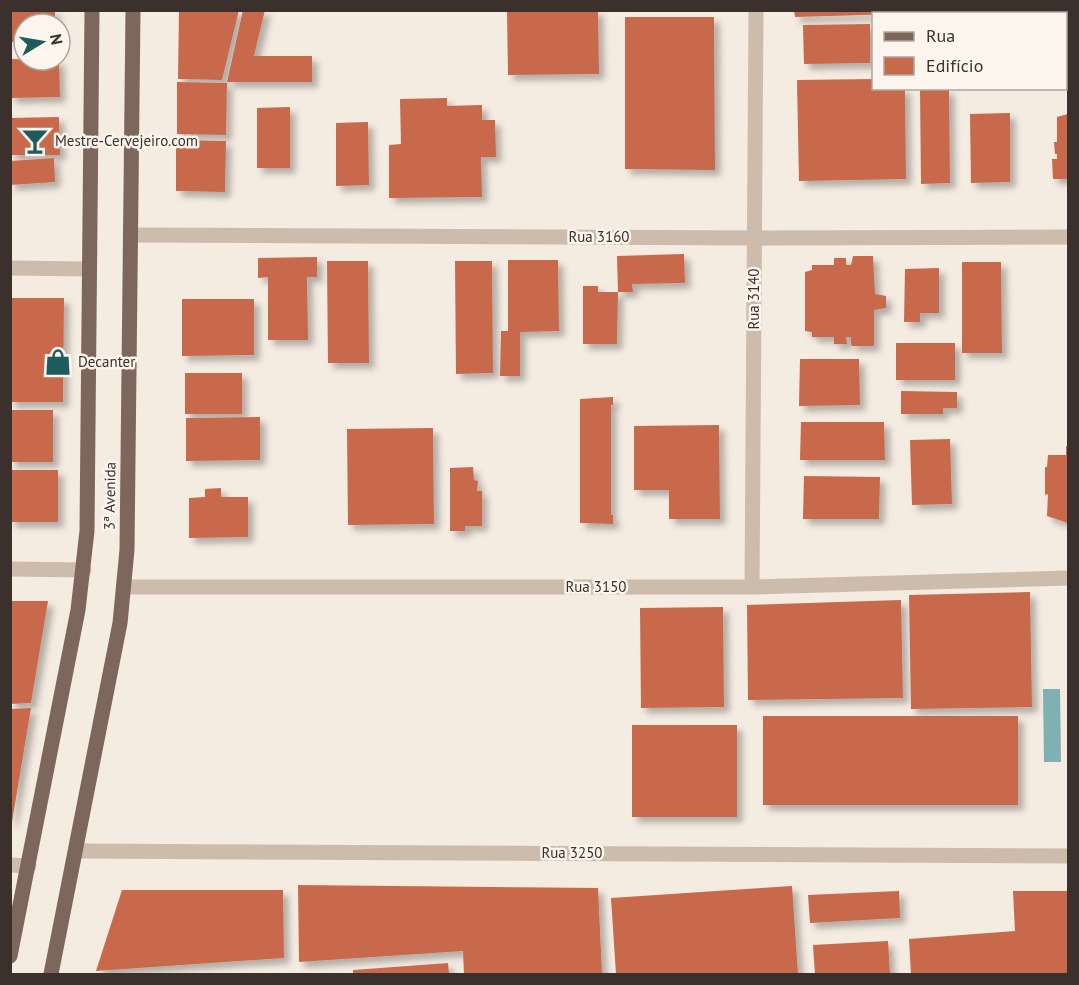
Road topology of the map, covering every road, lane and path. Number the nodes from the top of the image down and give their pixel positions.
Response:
1 (92, 10) edge
2 (133, 10) edge
3 (756, 10) edge
4 (130, 235) junction
5 (1068, 237) edge
6 (754, 238) junction
7 (10, 268) edge
8 (89, 269) junction
9 (10, 569) edge
10 (84, 570) junction
11 (1068, 578) edge
12 (124, 587) junction
13 (752, 587) junction
14 (76, 851) junction
15 (1068, 856) edge
16 (10, 866) edge
17 (29, 866) junction
18 (10, 956) edge
19 (51, 975) edge

1 - 8 main road, 3ª Avenida
2 - 4 main road, 3ª Avenida
3 - 6 street, Rua 3140
4 - 6 street, Rua 3160
4 - 12 main road, 3ª Avenida
5 - 6 street, Rua 3160
6 - 13 street, Rua 3140
7 - 8 street
8 - 10 main road, 3ª Avenida
9 - 10 street
10 - 17 main road, 3ª Avenida
11 - 13 street, Rua 3150
12 - 13 street, Rua 3150
12 - 14 main road, 3ª Avenida
14 - 15 street, Rua 3250
14 - 19 main road, 3ª Avenida
16 - 17 street
17 - 18 main road, 3ª Avenida

